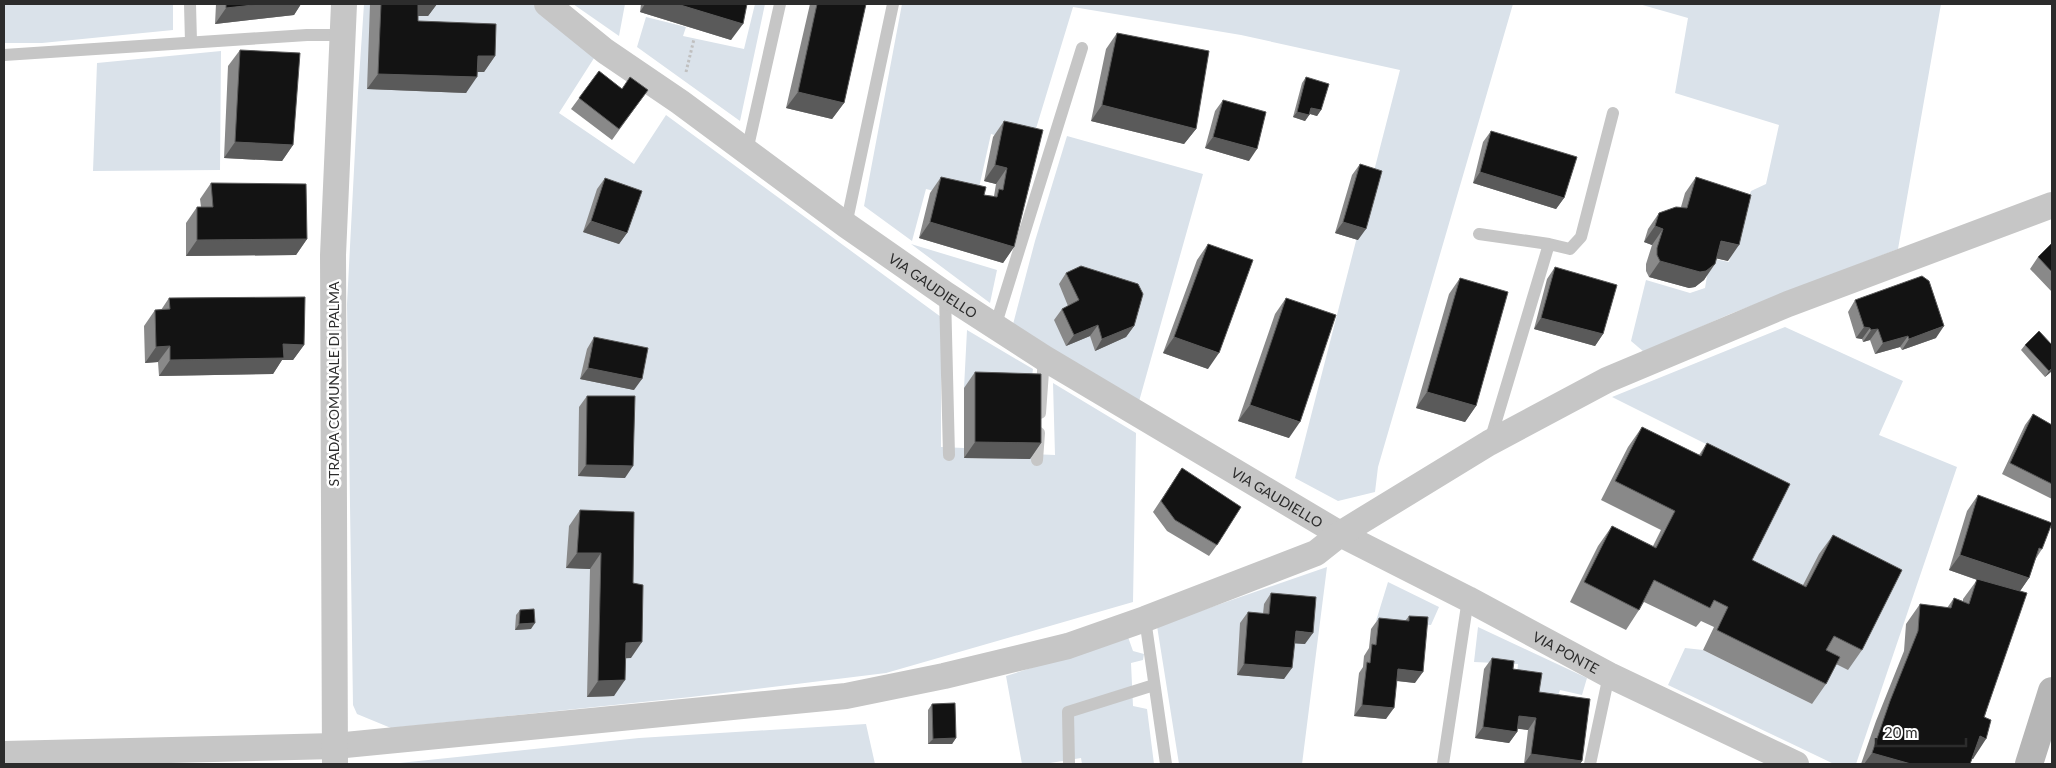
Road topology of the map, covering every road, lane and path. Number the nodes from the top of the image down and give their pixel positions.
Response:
1 (190, 4) edge
2 (344, 4) edge
3 (547, 4) edge
4 (780, 4) edge
5 (893, 4) edge
6 (342, 35) junction
7 (191, 42) junction
8 (1082, 48) dead end
9 (4, 54) edge
10 (1612, 113) dead end
11 (747, 151) junction
12 (2052, 205) edge
13 (846, 225) junction
14 (1479, 234) dead end
15 (1549, 244) junction
16 (945, 294) junction
17 (996, 327) junction
18 (1044, 358) junction
19 (1489, 443) junction
20 (949, 455) dead end
21 (1037, 460) edge
22 (1340, 534) junction
23 (1468, 599) junction
24 (1145, 619) junction
25 (1609, 675) junction
26 (1154, 685) junction
27 (2052, 692) edge
28 (4, 754) edge
29 (335, 755) edge
30 (1069, 764) edge
31 (1166, 764) edge
32 (1443, 764) edge
33 (1590, 764) edge
34 (1796, 764) edge
35 (2028, 764) edge

1 - 7 lane
2 - 6 street, STRADA COMUNALE DI PALMA
3 - 11 street, VIA GAUDIELLO
4 - 11 lane
5 - 13 lane
6 - 7 lane
6 - 29 street, STRADA COMUNALE DI PALMA
7 - 9 lane
8 - 17 lane
10 - 15 lane
11 - 13 street, VIA GAUDIELLO
12 - 19 street
13 - 16 street, VIA GAUDIELLO
14 - 15 lane
15 - 19 lane
16 - 17 street, VIA GAUDIELLO
16 - 20 lane
17 - 18 street, VIA GAUDIELLO
18 - 21 lane
18 - 22 street, VIA GAUDIELLO
19 - 22 street
22 - 23 street, VIA PONTE
22 - 24 street
23 - 25 street, VIA PONTE
23 - 32 lane
24 - 26 lane
24 - 29 street
25 - 33 lane
25 - 34 street, VIA PONTE
26 - 30 lane
26 - 31 lane
27 - 35 main road
28 - 29 street

